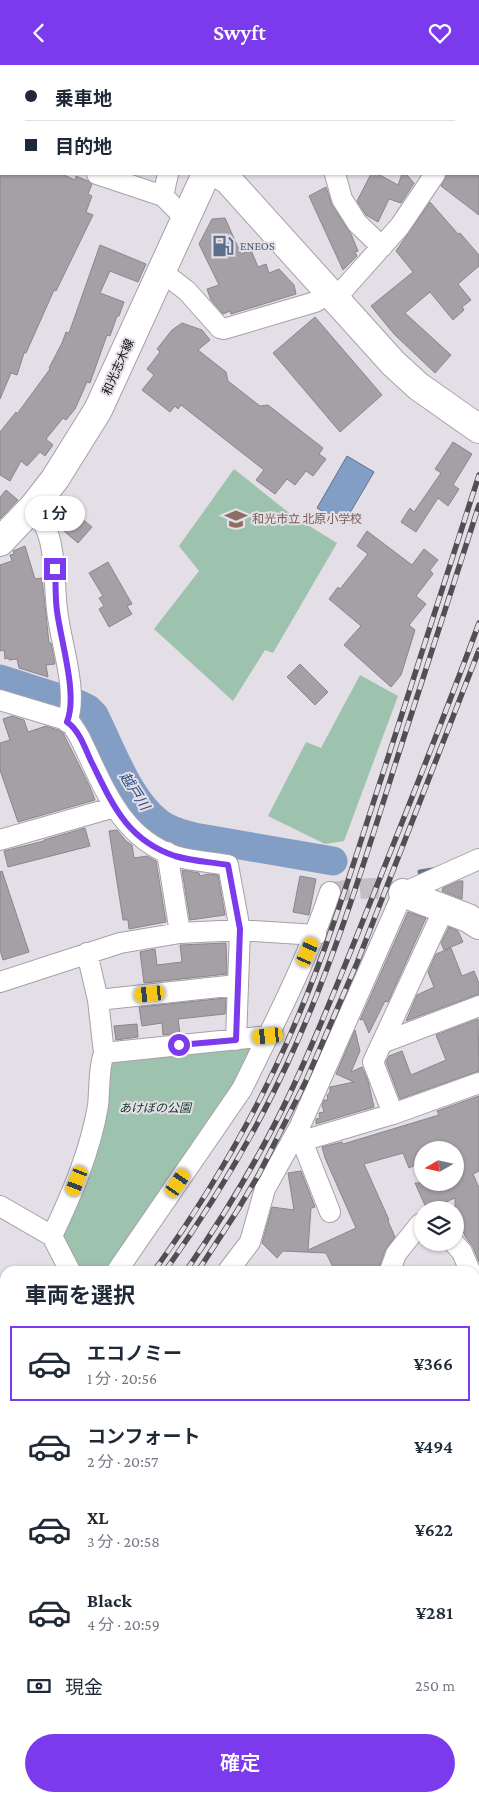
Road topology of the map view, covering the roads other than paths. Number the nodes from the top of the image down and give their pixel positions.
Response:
1 (100, 175) edge
2 (168, 175) edge
3 (206, 175) edge
4 (220, 175) edge
5 (335, 175) edge
6 (434, 175) edge
7 (163, 196) junction
8 (186, 219) junction
9 (382, 247) junction
10 (161, 271) junction
11 (332, 296) junction
12 (479, 429) edge
13 (34, 506) junction
14 (0, 542) edge
15 (0, 700) edge
16 (70, 708) junction
17 (115, 807) junction
18 (0, 840) edge
19 (167, 852) junction
20 (479, 859) edge
21 (330, 891) dead end
22 (403, 893) junction
23 (468, 917) edge
24 (240, 929) junction
25 (180, 933) junction
26 (316, 935) junction
27 (87, 953) junction
28 (0, 982) edge
29 (238, 985) junction
30 (98, 1000) junction
31 (479, 1006) edge
32 (268, 1036) junction
33 (236, 1040) junction
34 (382, 1043) junction
35 (104, 1053) junction
36 (479, 1083) edge
37 (393, 1114) junction
38 (297, 1140) junction
39 (0, 1205) edge
40 (330, 1211) dead end
41 (414, 1232) edge
42 (52, 1236) junction
43 (461, 1251) edge
44 (67, 1266) edge
45 (120, 1266) edge
46 (232, 1266) edge
47 (392, 1266) edge
48 (468, 1266) edge

1 - 7 street
2 - 7 street
3 - 8 main road, 和光志木線
4 - 11 main road
5 - 9 street
6 - 9 street
7 - 8 street
8 - 10 main road, 和光志木線
9 - 11 street
10 - 11 street
10 - 13 main road, 和光志木線
11 - 12 main road
13 - 14 main road, 和光志木線
13 - 16 street
15 - 16 street
16 - 17 street
17 - 18 street
17 - 19 street
19 - 24 street
19 - 25 street
20 - 22 street
21 - 26 street
22 - 23 main road
22 - 38 street
23 - 34 street
24 - 25 street
24 - 26 street
24 - 29 street
25 - 27 street
26 - 32 street
27 - 28 street
27 - 30 street
29 - 30 street
29 - 33 street
30 - 35 street
31 - 34 street
32 - 33 street
32 - 45 street
33 - 35 street
34 - 37 street
35 - 42 street
36 - 37 street
37 - 38 street
38 - 40 street
38 - 46 street
39 - 42 street
41 - 47 street
42 - 44 street
43 - 48 street

